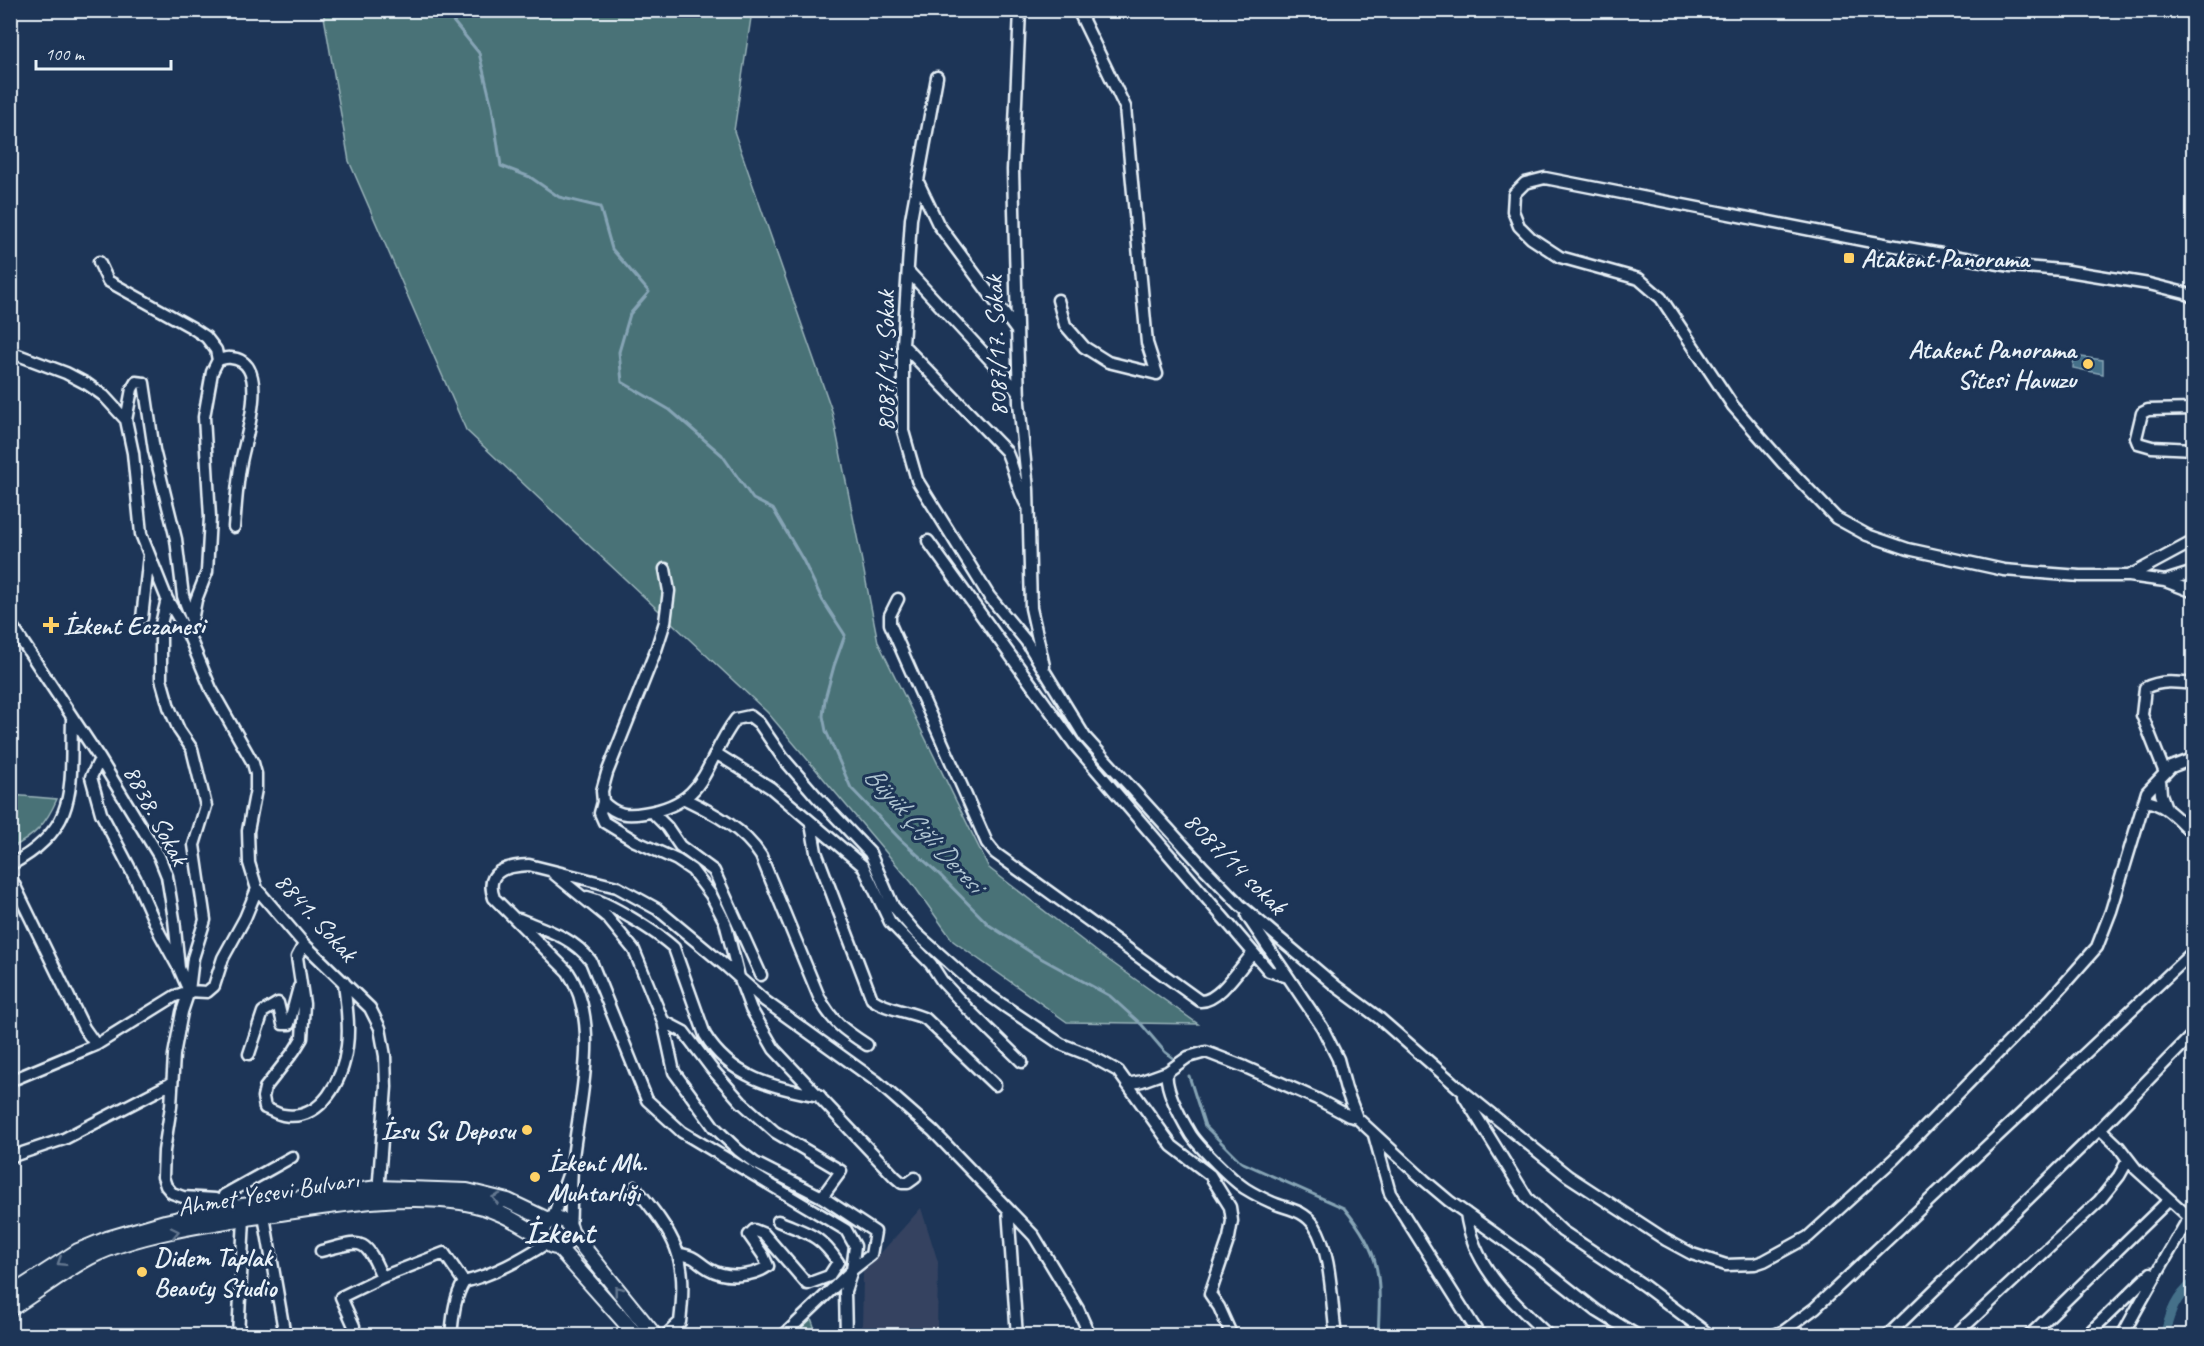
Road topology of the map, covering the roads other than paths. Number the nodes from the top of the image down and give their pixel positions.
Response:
1 (1020, 10) edge
2 (1078, 10) edge
3 (937, 77) dead end
4 (918, 181) junction
5 (99, 262) dead end
6 (908, 271) junction
7 (2193, 298) edge
8 (1058, 300) dead end
9 (1017, 332) junction
10 (903, 345) junction
11 (10, 352) edge
12 (218, 360) junction
13 (1019, 394) junction
14 (2193, 409) edge
15 (126, 420) junction
16 (2193, 449) edge
17 (1028, 507) junction
18 (234, 526) dead end
19 (928, 541) dead end
20 (2193, 541) edge
21 (149, 554) junction
22 (665, 568) dead end
23 (2193, 572) edge
24 (2129, 576) junction
25 (2165, 581) junction
26 (2193, 592) edge
27 (167, 599) junction
28 (898, 599) dead end
29 (142, 618) dead end
30 (192, 620) junction
31 (10, 623) edge
32 (189, 636) junction
33 (1047, 678) junction
34 (2193, 684) edge
35 (72, 719) junction
36 (717, 754) junction
37 (100, 759) junction
38 (2193, 762) edge
39 (2162, 776) junction
40 (685, 799) junction
41 (2144, 801) junction
42 (603, 802) junction
43 (2166, 808) junction
44 (652, 812) junction
45 (811, 824) junction
46 (2193, 835) edge
47 (10, 865) edge
48 (550, 872) junction
49 (10, 876) edge
50 (256, 889) junction
51 (583, 897) junction
52 (1240, 905) junction
53 (513, 916) junction
54 (304, 944) junction
55 (2193, 951) edge
56 (1253, 953) junction
57 (179, 968) junction
58 (762, 975) dead end
59 (1288, 977) junction
60 (739, 978) junction
61 (301, 980) junction
62 (344, 982) junction
63 (189, 991) junction
64 (663, 1021) junction
65 (2193, 1033) edge
66 (96, 1045) junction
67 (867, 1045) dead end
68 (249, 1054) dead end
69 (1022, 1062) dead end
70 (1167, 1072) junction
71 (10, 1079) edge
72 (172, 1083) junction
73 (1127, 1084) junction
74 (995, 1085) dead end
75 (1459, 1088) junction
76 (820, 1096) junction
77 (1357, 1118) junction
78 (2100, 1129) junction
79 (1374, 1134) junction
80 (2119, 1148) junction
81 (10, 1157) edge
82 (292, 1157) dead end
83 (572, 1160) junction
84 (915, 1178) dead end
85 (635, 1187) dead end
86 (378, 1194) junction
87 (822, 1197) junction
88 (2169, 1200) junction
89 (1008, 1209) junction
90 (235, 1212) junction
91 (1466, 1213) junction
92 (2191, 1213) edge
93 (264, 1216) junction
94 (551, 1220) junction
95 (778, 1221) dead end
96 (571, 1230) junction
97 (2188, 1232) edge
98 (549, 1243) junction
99 (321, 1251) dead end
100 (680, 1254) junction
101 (2160, 1265) junction
102 (852, 1270) junction
103 (382, 1277) junction
104 (464, 1282) junction
105 (14, 1288) edge
106 (10, 1309) edge
107 (354, 1326) dead end
108 (1706, 1334) edge
109 (238, 1335) edge
110 (285, 1335) edge
111 (451, 1335) edge
112 (637, 1335) edge
113 (655, 1335) edge
114 (665, 1335) edge
115 (783, 1335) edge
116 (846, 1335) edge
117 (1017, 1335) edge
118 (1090, 1335) edge
119 (1232, 1335) edge
120 (1335, 1335) edge
121 (1483, 1335) edge
122 (1549, 1335) edge
123 (1638, 1335) edge
124 (1772, 1335) edge
125 (1887, 1335) edge
126 (1954, 1335) edge
127 (2029, 1335) edge
128 (2086, 1335) edge
129 (2122, 1335) edge

1 - 9 street, 8087/17. Sokak
2 - 8 street
3 - 4 street, 8087/14. Sokak
4 - 6 street, 8087/14. Sokak
4 - 9 street
5 - 12 street
6 - 10 street, 8087/14. Sokak
6 - 13 street
7 - 24 street
9 - 13 street, 8087/17. Sokak
10 - 17 street
10 - 33 street, 8087/14. Sokak
11 - 15 street
12 - 18 street
12 - 30 street
13 - 17 street, 8087/17. Sokak
14 - 16 street
15 - 21 street, 8841. Sokak
15 - 30 street
17 - 33 street, 8087/17. Sokak
19 - 56 street
20 - 24 street
21 - 27 street, 8841. Sokak
21 - 29 street
22 - 42 street
23 - 25 street
24 - 25 street
25 - 26 street
27 - 32 street, 8841. Sokak
27 - 63 street
28 - 56 street
30 - 32 street
31 - 35 street, 8838. Sokak
32 - 50 street, 8841. Sokak
33 - 52 street, 8087/14 sokak
34 - 39 street
35 - 37 street, 8838. Sokak
35 - 47 street
36 - 40 street
36 - 45 street
36 - 73 street
37 - 57 street, 8838. Sokak
37 - 57 street
38 - 39 street
39 - 41 street
39 - 43 street
40 - 44 street
40 - 67 street
41 - 43 street
41 - 75 street
42 - 44 street
42 - 60 street
43 - 46 street
44 - 58 street
45 - 69 street
45 - 74 street
48 - 51 street
48 - 53 street
48 - 60 street
49 - 66 street
50 - 54 street, 8841. Sokak
50 - 63 street
51 - 64 street
51 - 76 street
52 - 59 street
52 - 75 street, 8087/14 sokak
53 - 83 street
53 - 102 street
54 - 61 street
54 - 62 street, 8841. Sokak
55 - 124 street
56 - 59 street
57 - 63 street, 8838. Sokak
59 - 77 street
60 - 76 street
60 - 89 street
61 - 62 street
61 - 68 street
62 - 86 street, 8841. Sokak
63 - 66 street
63 - 72 street
64 - 87 street
64 - 87 street
65 - 78 street
66 - 71 street
70 - 73 street
70 - 77 street
70 - 120 street
72 - 81 street
72 - 90 street
73 - 119 street
75 - 108 street
76 - 84 street
77 - 79 street
78 - 80 street
78 - 125 street
79 - 91 street
79 - 121 street
80 - 88 street
80 - 126 street
82 - 90 street
83 - 94 street
83 - 96 street
85 - 100 street
86 - 90 street
86 - 93 street, Ahmet Yesevi Bulvarı
94 -> 86 street
86 - 98 street, Ahmet Yesevi Bulvarı
87 - 102 street
88 - 92 street
88 - 127 street
89 - 117 street
89 - 118 street
90 - 93 street, Ahmet Yesevi Bulvarı
90 -> 105 street
106 -> 90 street, Ahmet Yesevi Bulvarı
90 - 109 street
91 - 122 street
91 - 123 street
92 - 97 street
93 - 110 street
94 - 96 street
94 - 98 street
95 - 100 street
96 - 98 street
113 -> 96 street
97 - 101 street
98 - 104 street
98 - 112 street, Ahmet Yesevi Bulvarı
99 - 103 street
100 - 114 street
101 - 128 street
101 - 129 street
102 - 115 street
102 - 116 street
103 - 104 street
103 - 107 street
104 - 111 street

